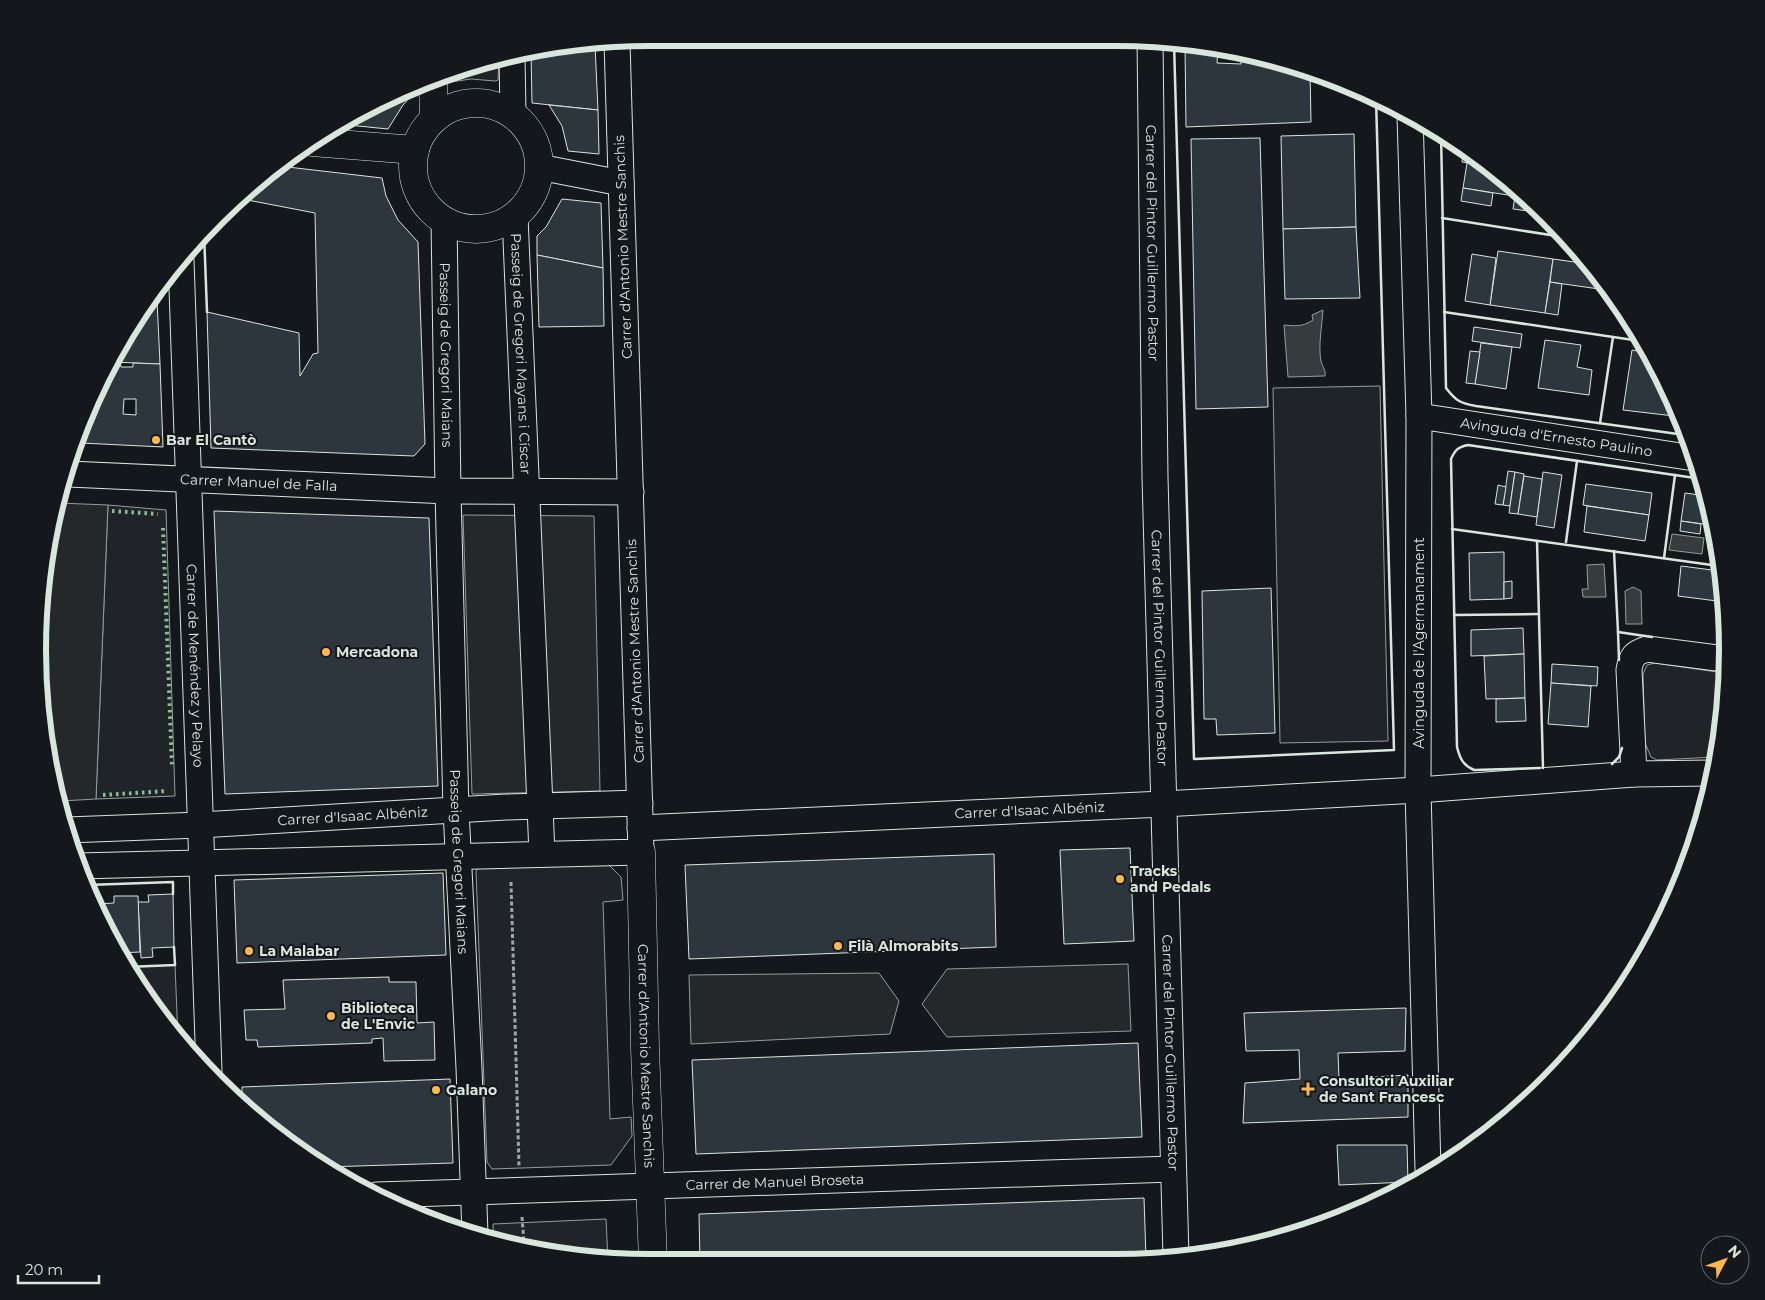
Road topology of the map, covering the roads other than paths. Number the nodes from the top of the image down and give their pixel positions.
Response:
1 (617, 48) edge
2 (1150, 48) edge
3 (512, 63) edge
4 (433, 87) edge
5 (513, 114) junction
6 (434, 118) junction
7 (1410, 124) edge
8 (323, 143) edge
9 (415, 150) junction
10 (539, 167) junction
11 (621, 183) junction
12 (515, 216) junction
13 (444, 220) junction
14 (180, 271) edge
15 (1419, 416) junction
16 (1687, 457) edge
17 (73, 474) edge
18 (188, 479) junction
19 (448, 491) junction
20 (526, 492) junction
21 (631, 492) junction
22 (1719, 658) edge
23 (1706, 772) edge
24 (1634, 774) junction
25 (1418, 790) junction
26 (640, 803) junction
27 (1163, 804) junction
28 (540, 806) junction
29 (456, 810) junction
30 (200, 825) junction
31 (74, 830) edge
32 (640, 840) junction
33 (542, 854) junction
34 (458, 856) junction
35 (202, 862) junction
36 (86, 866) edge
37 (210, 1063) edge
38 (1428, 1166) edge
39 (1173, 1170) junction
40 (650, 1187) junction
41 (474, 1192) junction
42 (392, 1195) edge
43 (475, 1227) edge
44 (1176, 1250) edge
45 (653, 1254) edge

1 - 11 street, Carrer d'Antonio Mestre Sanchis
2 - 27 street, Carrer del Pintor Guillermo Pastor
3 - 5 street
4 - 6 street
5 - 6 street
5 - 10 street
6 - 9 street
7 - 15 street, Avinguda de l'Agermanament
8 - 9 street
9 - 13 street
10 - 11 street
10 - 12 street
11 - 21 street, Carrer d'Antonio Mestre Sanchis
12 - 13 street
12 - 20 street, Passeig de Gregori Mayans i Císcar
13 - 19 street, Passeig de Gregori Maians
14 - 18 street, Carrer de Menéndez y Pelayo
15 - 16 street, Avinguda d'Ernesto Paulino
15 - 25 street, Avinguda de l'Agermanament
17 - 18 street, Carrer Manuel de Falla
18 - 19 street, Carrer Manuel de Falla
18 - 30 street, Carrer de Menéndez y Pelayo
19 - 20 street
19 - 29 street, Passeig de Gregori Maians
20 - 21 street
20 - 28 street, Passeig de Gregori Mayans i Císcar
21 - 26 street, Carrer d'Antonio Mestre Sanchis
22 - 24 street
23 - 24 street, Carrer d'Isaac Albéniz
24 - 25 street, Carrer d'Isaac Albéniz
25 - 27 street, Carrer d'Isaac Albéniz
25 - 38 street, Avinguda de l'Agermanament
26 - 28 street, Carrer d'Isaac Albéniz
26 - 32 street, Carrer d'Antonio Mestre Sanchis
27 - 32 street, Carrer d'Isaac Albéniz
27 - 39 street, Carrer del Pintor Guillermo Pastor
28 - 29 street, Carrer d'Isaac Albéniz
28 - 33 street, Passeig de Gregori Mayans i Císcar
29 - 30 street, Carrer d'Isaac Albéniz
29 - 34 street, Passeig de Gregori Maians
30 - 31 street, Carrer d'Isaac Albéniz
30 - 35 street, Carrer de Menéndez y Pelayo
32 - 33 street, Carrer d'Isaac Albéniz
32 - 40 street, Carrer d'Antonio Mestre Sanchis
33 - 34 street, Carrer d'Isaac Albéniz
34 - 35 street
34 - 41 street, Passeig de Gregori Maians
35 - 36 street
35 - 37 street, Carrer de Menéndez y Pelayo
39 - 40 street, Carrer de Manuel Broseta
39 - 44 street, Carrer del Pintor Guillermo Pastor
40 - 41 street, Carrer de Manuel Broseta
40 - 45 street, Carrer d'Antonio Mestre Sanchis
41 - 42 street, Carrer de Manuel Broseta
41 - 43 street, Passeig de Gregori Maians

